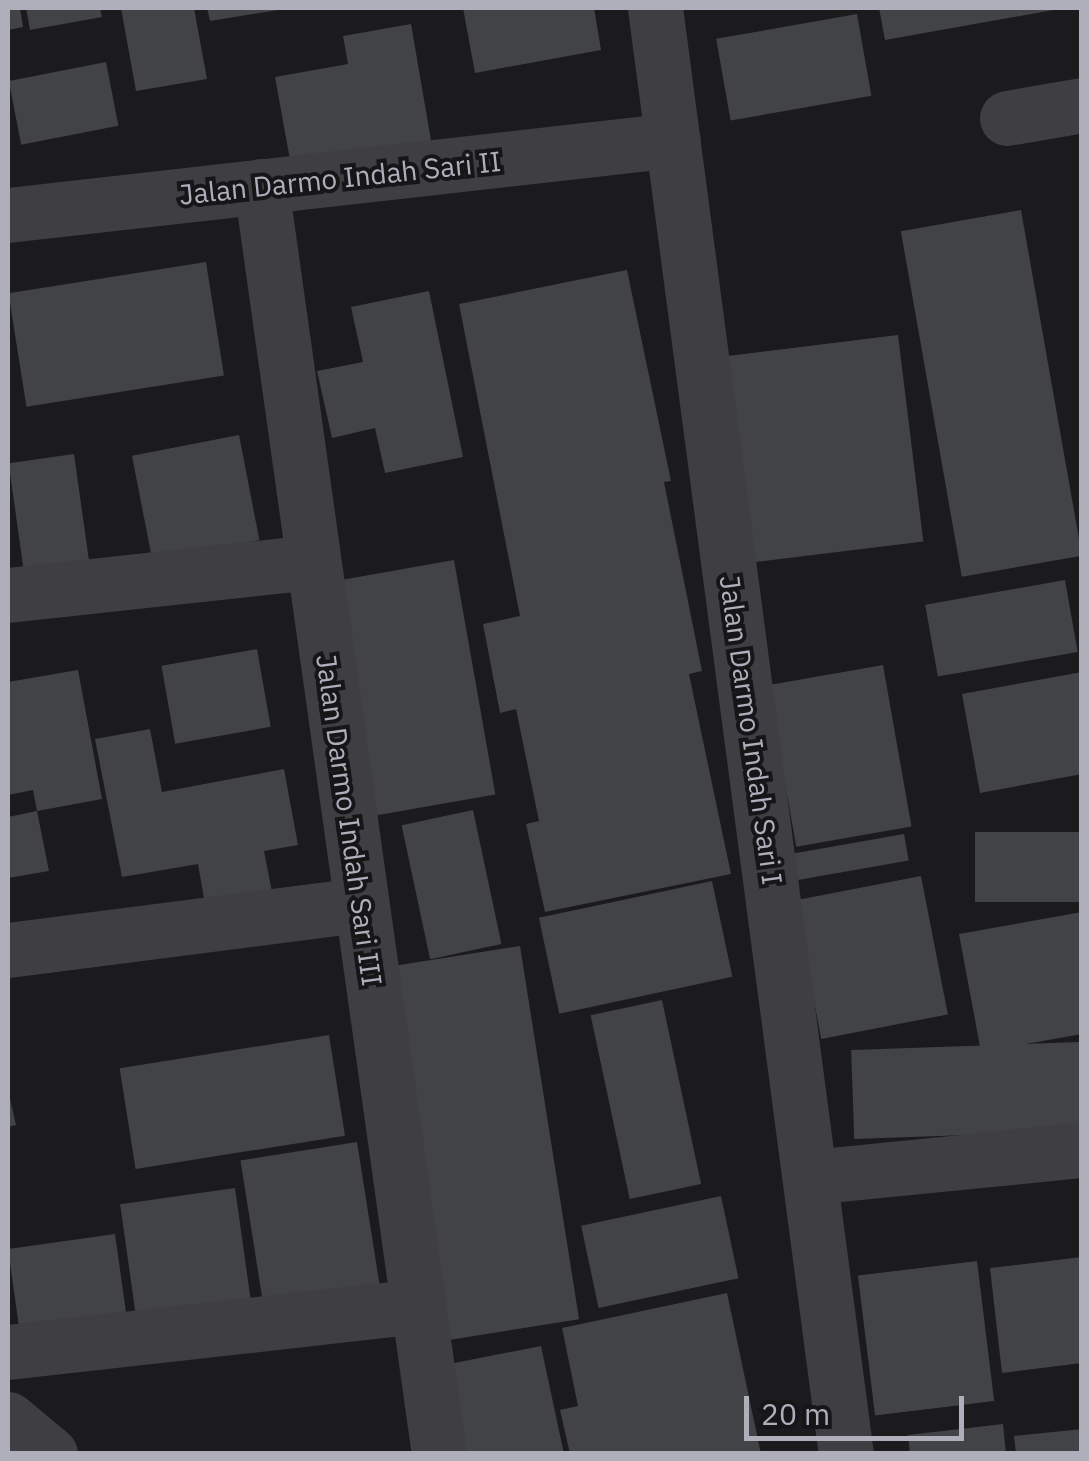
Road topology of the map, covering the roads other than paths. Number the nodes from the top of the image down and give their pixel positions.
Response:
1 (655, 8) edge
2 (1082, 105) edge
3 (1007, 118) dead end
4 (672, 140) junction
5 (261, 186) junction
6 (8, 215) edge
7 (313, 562) junction
8 (8, 595) edge
9 (361, 904) junction
10 (8, 950) edge
11 (1082, 1150) edge
12 (810, 1177) junction
13 (418, 1306) junction
14 (8, 1352) edge
15 (8, 1419) edge
16 (50, 1454) edge
17 (439, 1454) edge
18 (846, 1454) edge

1 - 4 street, Jalan Darmo Indah Sari I
2 - 3 street
4 - 5 street, Jalan Darmo Indah Sari II
4 - 12 street, Jalan Darmo Indah Sari I
5 - 6 street, Jalan Darmo Indah Sari II
5 - 7 street, Jalan Darmo Indah Sari III
7 - 8 street
7 - 9 street, Jalan Darmo Indah Sari III
9 - 10 street
9 - 13 street, Jalan Darmo Indah Sari III
11 - 12 street
12 - 18 street, Jalan Darmo Indah Sari I
13 - 14 street
13 - 17 street, Jalan Darmo Indah Sari III
15 - 16 street

